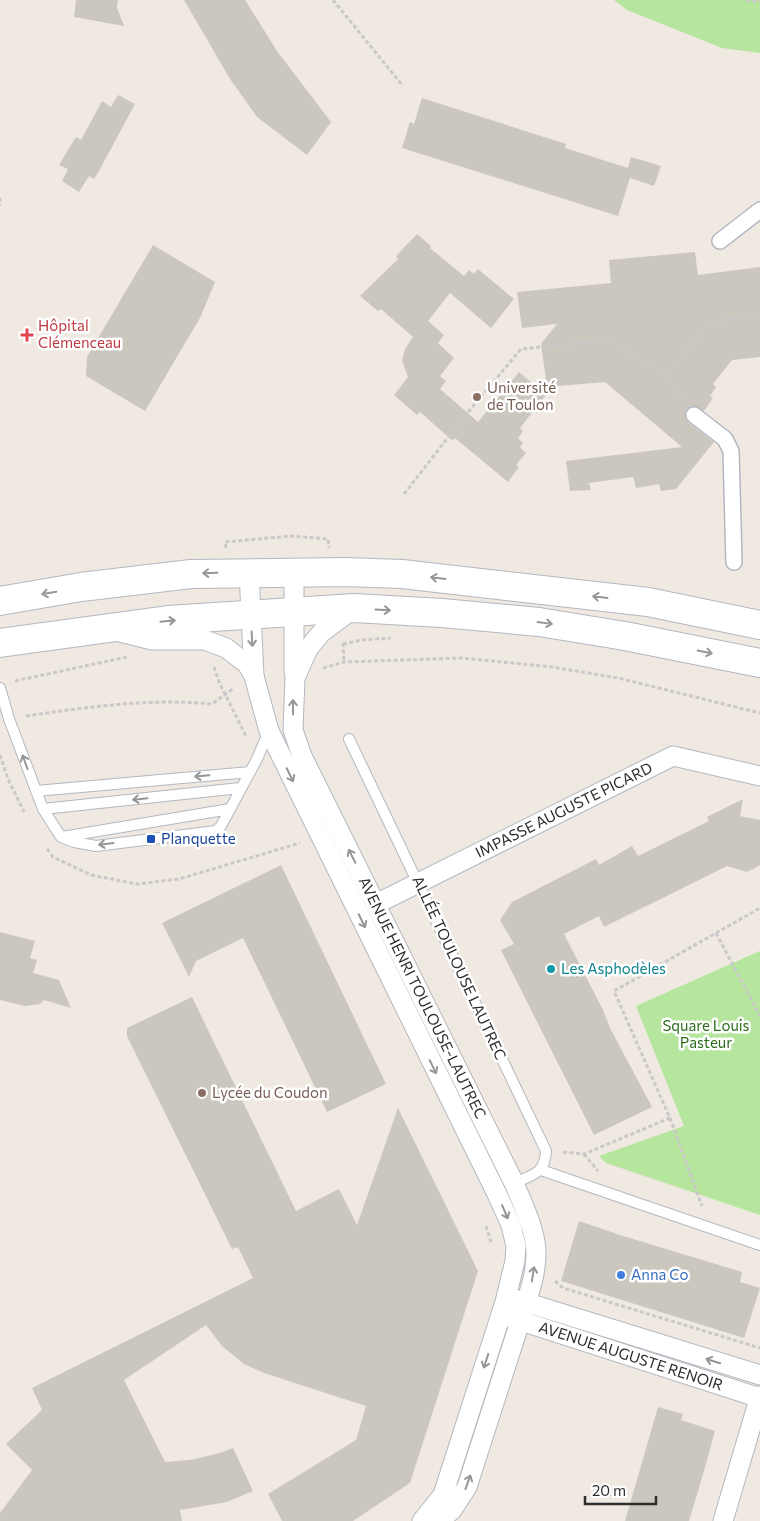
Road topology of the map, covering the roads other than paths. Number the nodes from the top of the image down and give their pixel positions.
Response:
1 (760, 210) edge
2 (720, 241) dead end
3 (694, 415) road end
4 (734, 562) dead end
5 (249, 572) junction
6 (294, 572) junction
7 (0, 601) edge
8 (354, 608) junction
9 (294, 612) junction
10 (251, 614) junction
11 (760, 625) edge
12 (103, 628) junction
13 (0, 643) edge
14 (760, 663) edge
15 (254, 676) junction
16 (295, 678) junction
17 (0, 688) edge
18 (269, 731) junction
19 (349, 739) dead end
20 (250, 772) junction
21 (760, 776) edge
22 (240, 788) junction
23 (36, 791) junction
24 (43, 809) junction
25 (230, 810) junction
26 (61, 837) junction
27 (419, 883) junction
28 (376, 904) junction
29 (541, 1170) junction
30 (514, 1184) junction
31 (760, 1245) edge
32 (506, 1296) junction
33 (526, 1303) junction
34 (501, 1315) junction
35 (520, 1321) junction
36 (760, 1375) edge
37 (760, 1397) edge
38 (422, 1521) edge
39 (440, 1521) edge
40 (723, 1521) edge

1 - 2 street
3 - 4 street
5 - 6 main road
5 -> 7 main road
5 - 10 street, AVENUE HENRI TOULOUSE-LAUTREC
6 - 9 street, AVENUE HENRI TOULOUSE-LAUTREC
11 -> 6 main road
8 - 9 main road
8 -> 14 main road
8 - 16 street, AVENUE HENRI TOULOUSE-LAUTREC
9 - 10 main road
9 - 16 street, AVENUE HENRI TOULOUSE-LAUTREC
12 -> 10 main road
10 -> 15 street, AVENUE HENRI TOULOUSE-LAUTREC
12 - 13 main road
12 - 15 street, AVENUE HENRI TOULOUSE-LAUTREC
15 - 18 street, AVENUE HENRI TOULOUSE-LAUTREC
28 -> 16 street, AVENUE HENRI TOULOUSE-LAUTREC
23 -> 17 lane
18 - 20 lane
18 -> 32 street, AVENUE HENRI TOULOUSE-LAUTREC
19 - 27 lane, ALLÉE TOULOUSE LAUTREC
20 - 22 lane
20 -> 23 lane
21 - 27 street, IMPASSE AUGUSTE PICARD
22 -> 24 lane
22 - 25 lane
23 - 24 lane
24 - 26 lane
25 - 26 lane
25 -> 26 lane
27 - 28 street, IMPASSE AUGUSTE PICARD
27 - 29 lane, ALLÉE TOULOUSE LAUTREC
28 - 30 street, AVENUE HENRI TOULOUSE-LAUTREC
29 - 30 lane
29 - 31 lane
33 -> 30 street, AVENUE HENRI TOULOUSE-LAUTREC
32 - 33 street, AVENUE AUGUSTE RENOIR
32 - 34 street, AVENUE HENRI TOULOUSE-LAUTREC
33 - 35 street, AVENUE HENRI TOULOUSE-LAUTREC
36 -> 33 street, AVENUE AUGUSTE RENOIR
34 - 35 street, AVENUE AUGUSTE RENOIR
34 -> 38 street, AVENUE HENRI TOULOUSE-LAUTREC
35 - 37 street, AVENUE AUGUSTE RENOIR
39 -> 35 street, AVENUE HENRI TOULOUSE-LAUTREC
37 - 40 street

